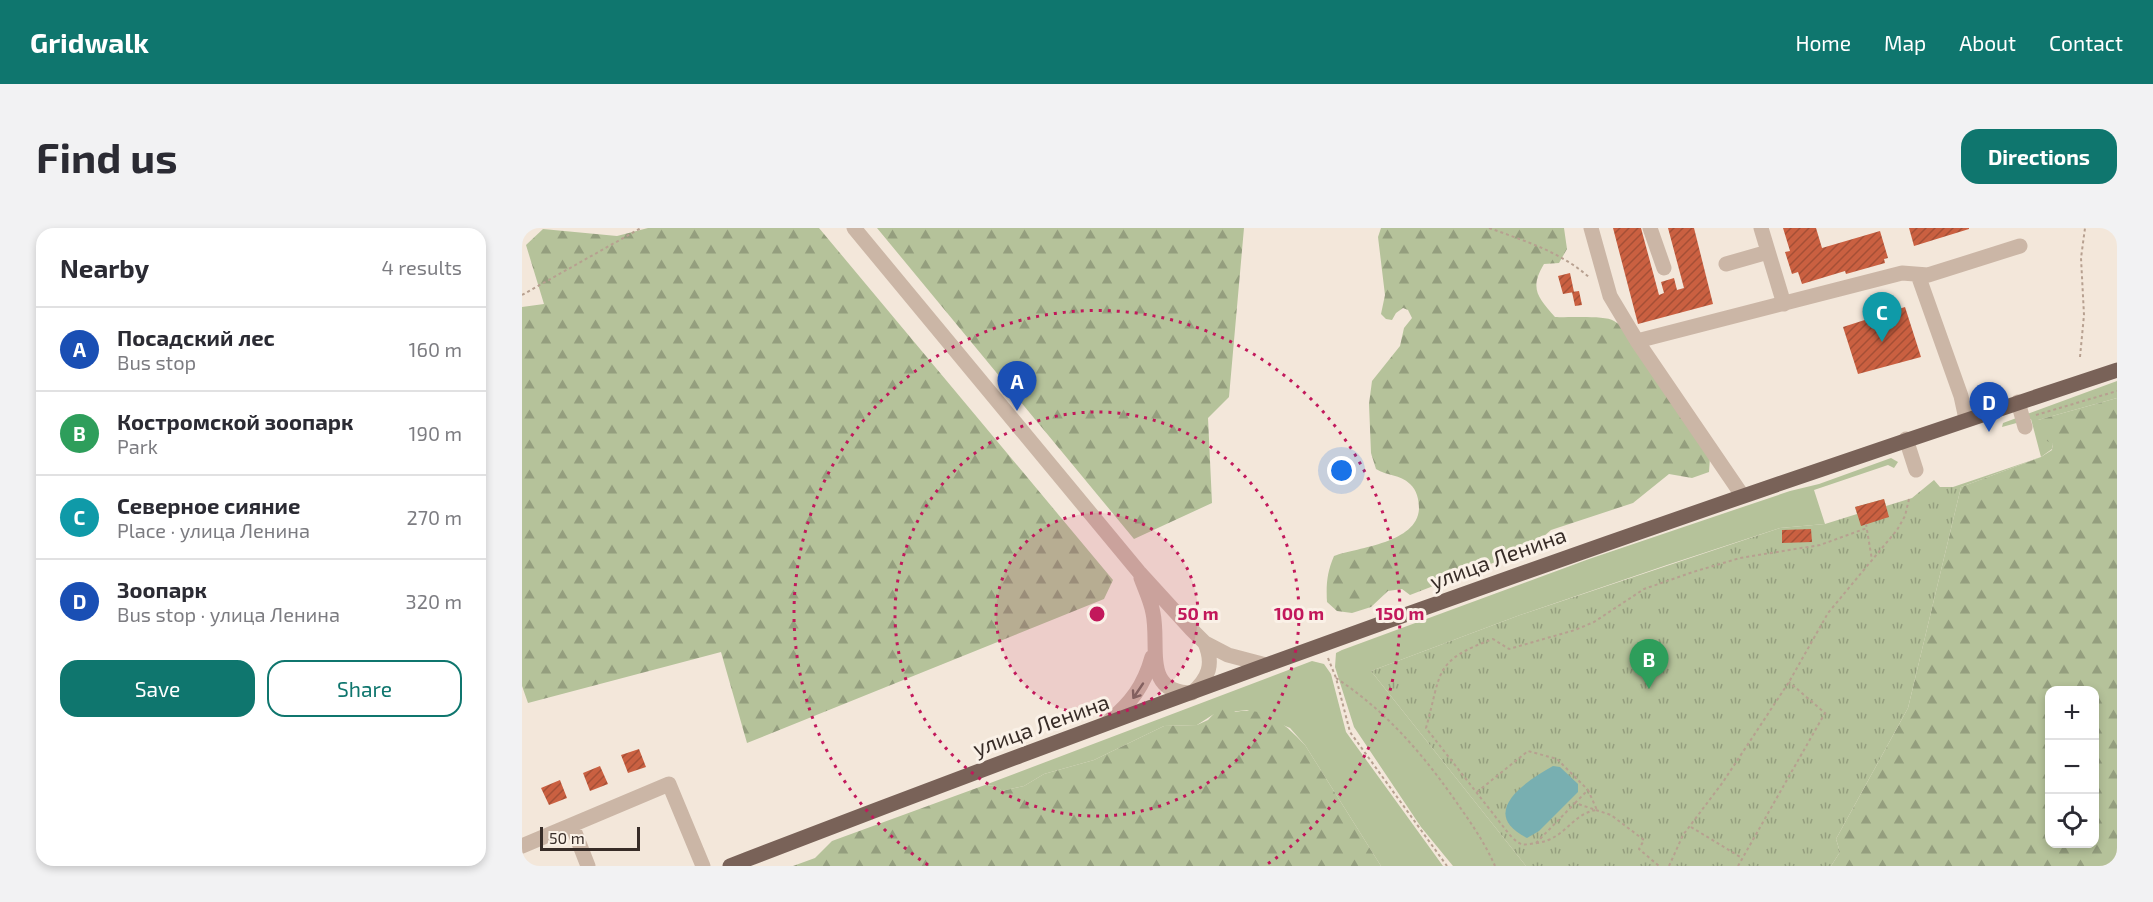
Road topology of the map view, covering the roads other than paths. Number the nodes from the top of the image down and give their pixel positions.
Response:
1 (854, 228) edge
2 (1591, 228) edge
3 (1650, 228) edge
4 (1761, 228) edge
5 (2020, 246) dead end
6 (1768, 252) junction
7 (1726, 264) dead end
8 (1664, 268) dead end
9 (1918, 275) junction
10 (1784, 304) junction
11 (1637, 342) junction
12 (2117, 370) edge
13 (2018, 402) junction
14 (1966, 419) junction
15 (2025, 427) dead end
16 (1905, 439) junction
17 (1916, 470) dead end
18 (1742, 495) junction
19 (1139, 572) junction
20 (1156, 642) junction
21 (1205, 643) junction
22 (1266, 665) junction
23 (1192, 693) junction
24 (1102, 726) junction
25 (572, 825) junction
26 (522, 846) edge
27 (588, 866) edge
28 (704, 866) edge
29 (730, 866) edge

1 - 19 street
2 - 11 street
3 - 8 street
4 - 6 street
5 - 9 street
6 - 7 street
6 - 10 street
9 - 10 street
9 - 14 street
10 - 11 street
11 - 18 street
12 - 13 main road, улица Ленина
13 - 14 main road, улица Ленина
13 - 15 street
14 - 16 main road, улица Ленина
16 - 17 street
16 - 18 main road, улица Ленина
18 - 22 main road, улица Ленина
19 - 20 street
19 - 21 street
20 - 23 street
20 -> 24 street
21 - 22 street
21 - 23 street
22 - 23 main road, улица Ленина
23 - 24 main road, улица Ленина
24 - 29 main road, улица Ленина
25 - 26 street
25 - 27 street
25 - 28 street

